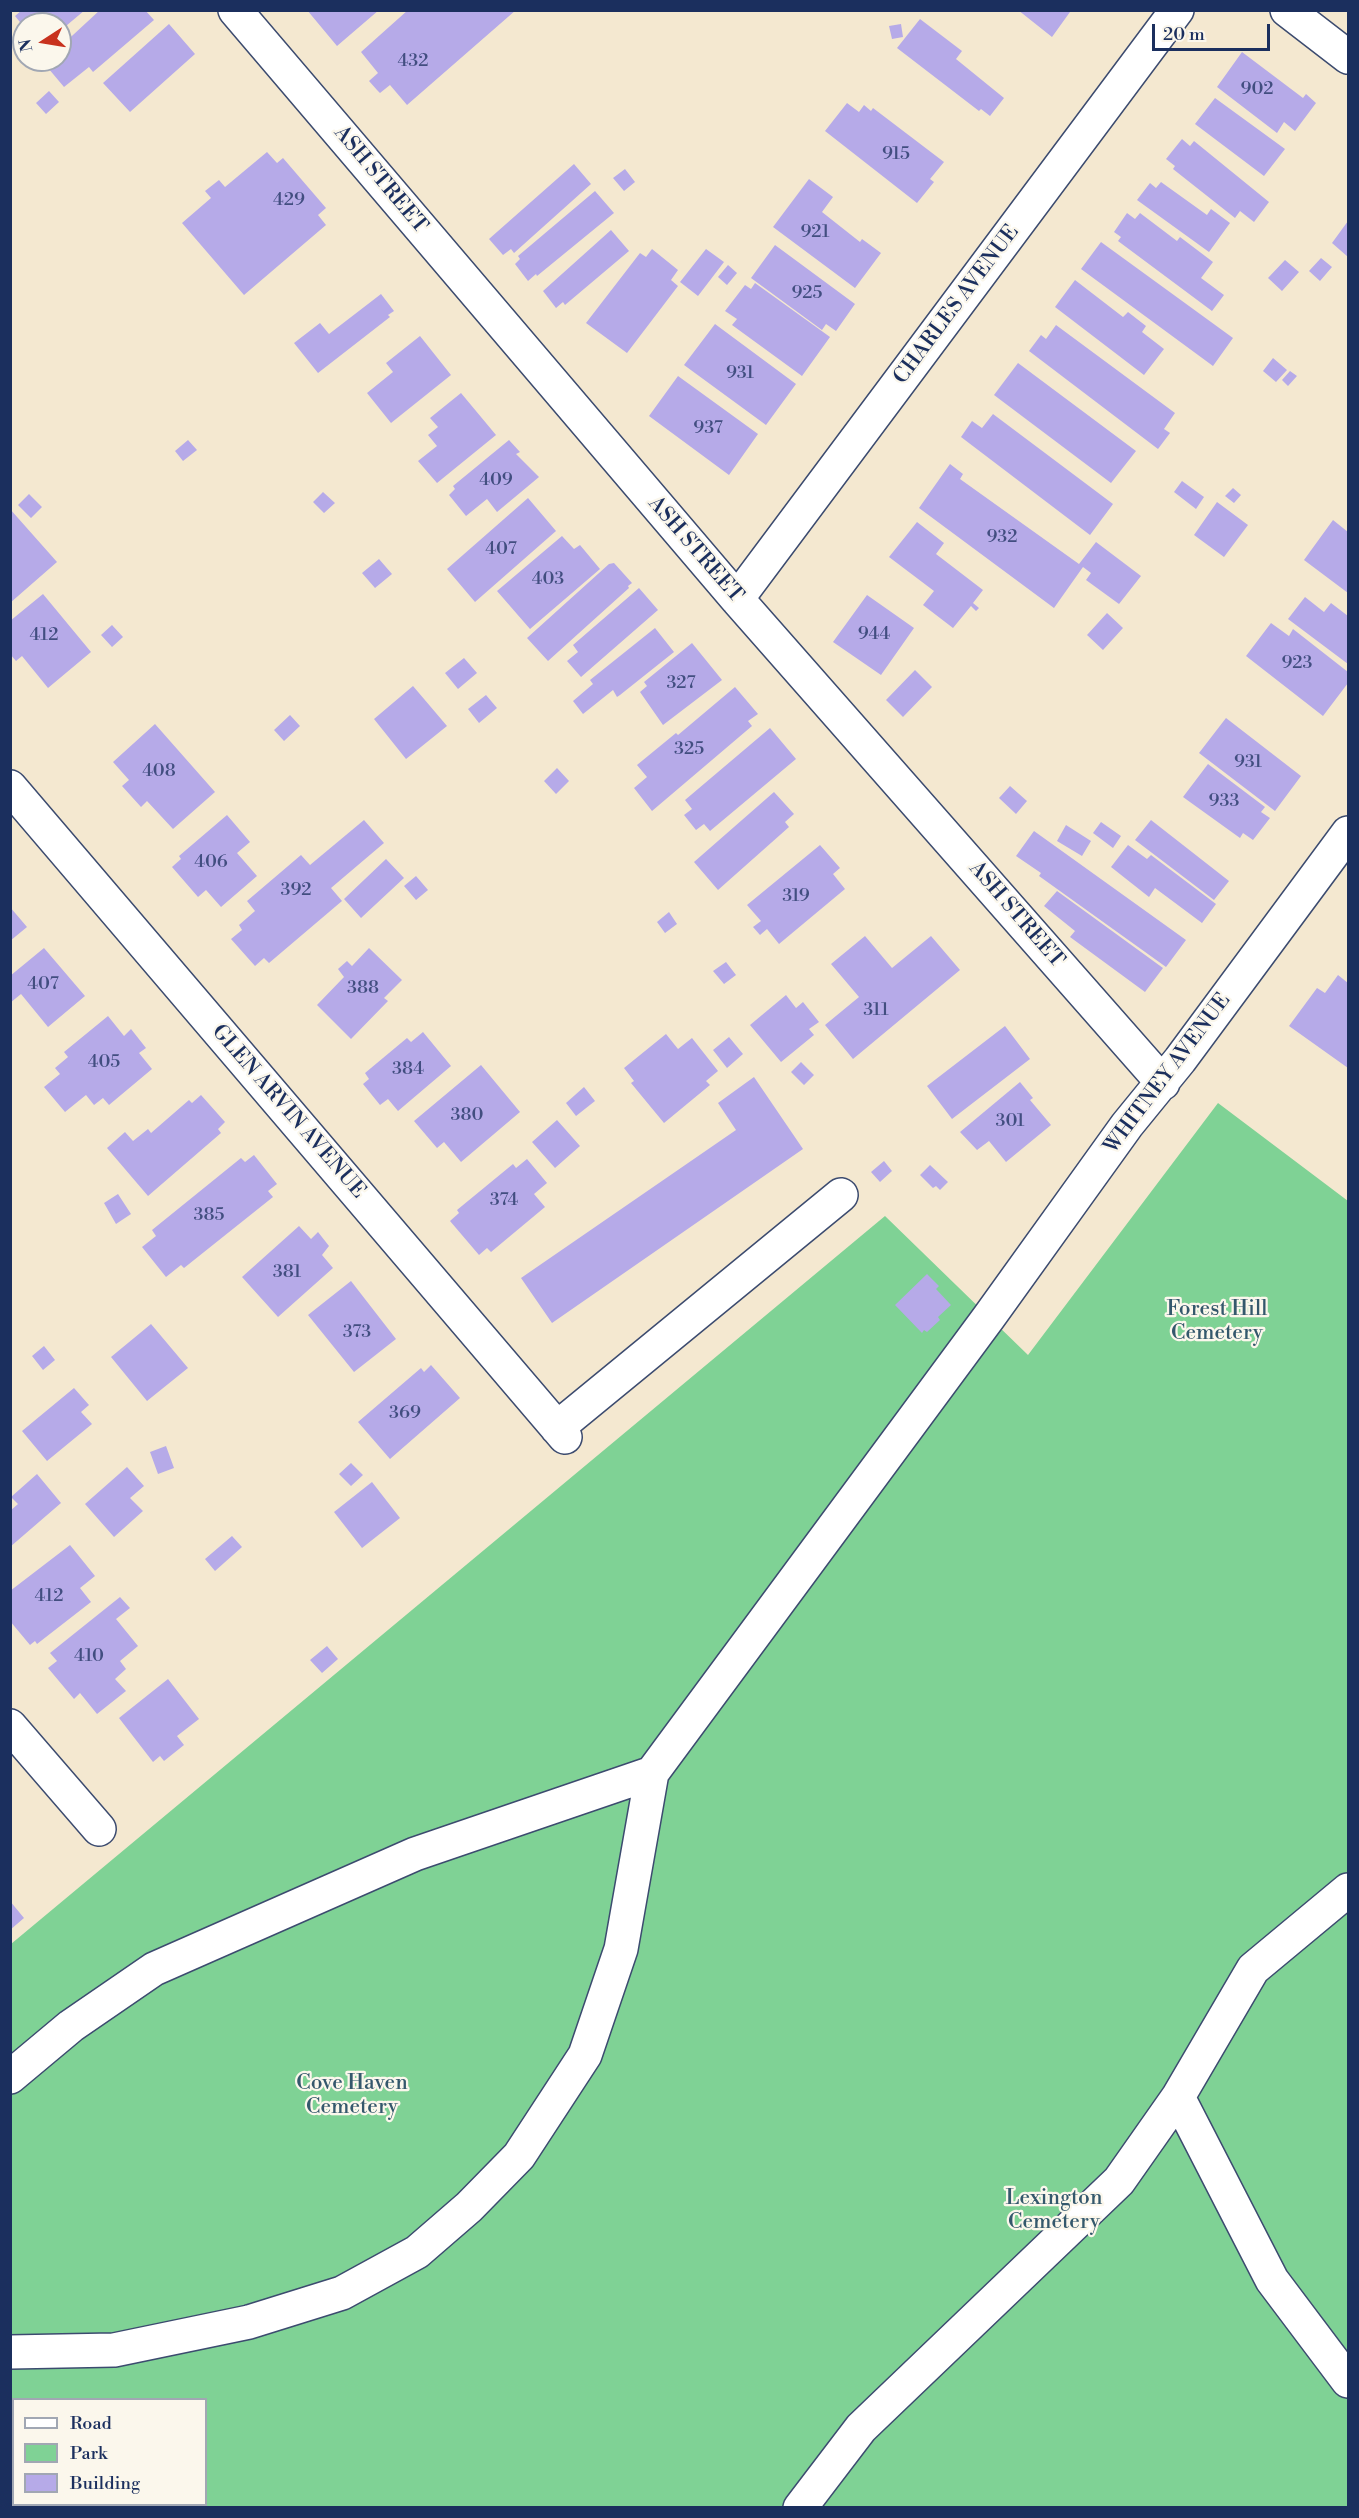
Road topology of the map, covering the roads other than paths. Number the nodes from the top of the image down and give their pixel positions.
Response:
1 (235, 10) edge
2 (1177, 10) edge
3 (1287, 10) edge
4 (1348, 57) edge
5 (737, 599) junction
6 (10, 788) edge
7 (1348, 833) edge
8 (1163, 1083) junction
9 (841, 1195) dead end
10 (10, 1726) edge
11 (651, 1773) junction
12 (99, 1829) dead end
13 (1348, 1890) edge
14 (10, 2077) edge
15 (1178, 2097) junction
16 (10, 2352) edge
17 (1348, 2382) edge
18 (800, 2508) edge

1 - 5 street, ASH STREET
2 - 5 street, CHARLES AVENUE
3 - 4 street
5 - 8 street, ASH STREET
6 - 9 street, GLEN ARVIN AVENUE
7 - 8 street, WHITNEY AVENUE
8 - 11 street, WHITNEY AVENUE
10 - 12 street
11 - 14 street
11 - 16 street
13 - 15 street
15 - 17 street
15 - 18 street

